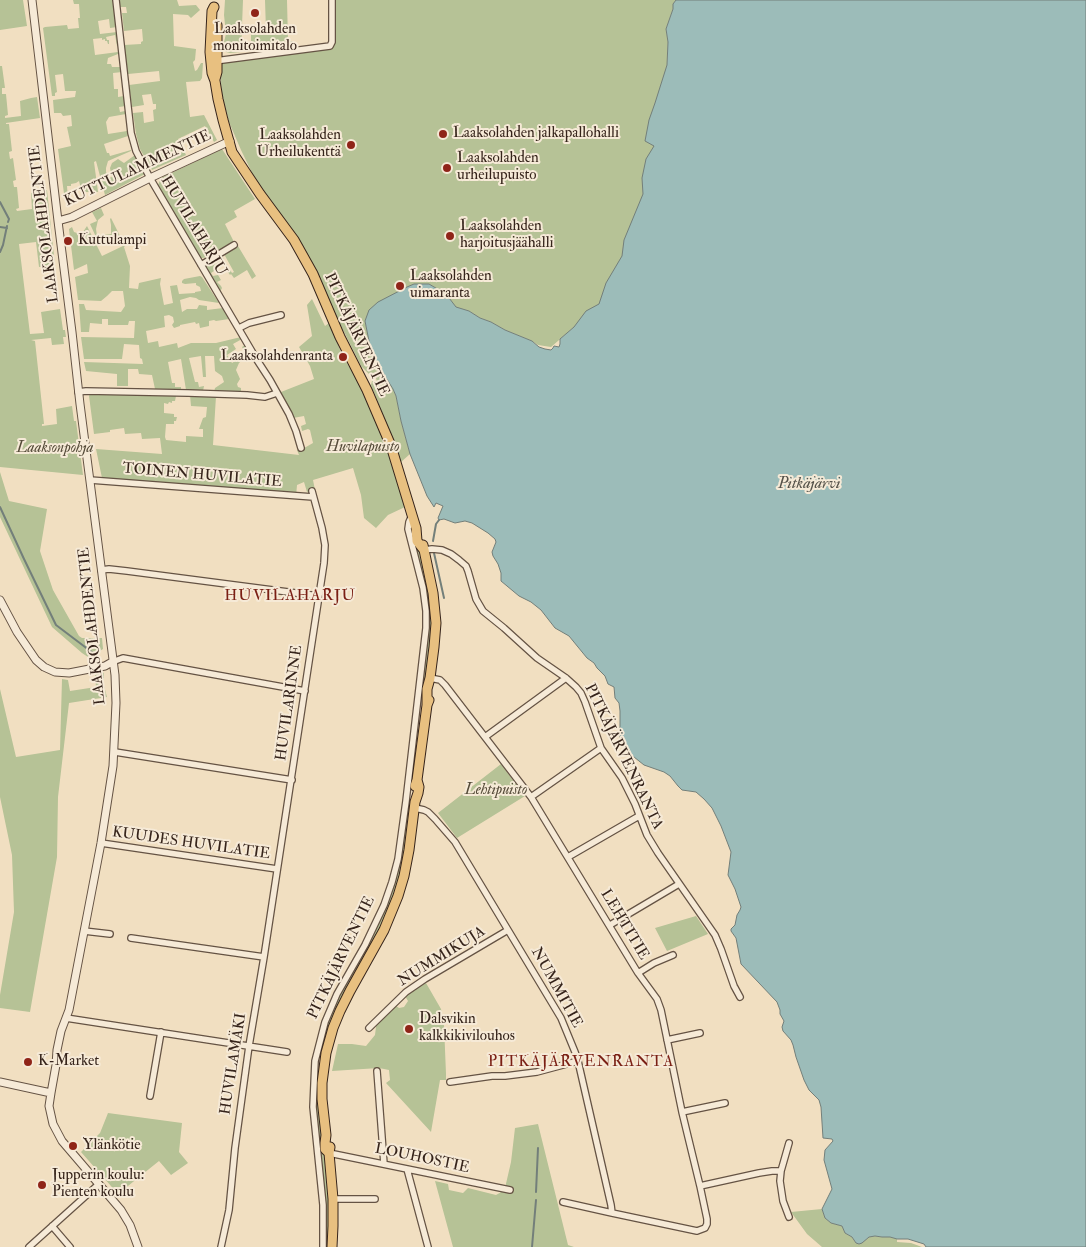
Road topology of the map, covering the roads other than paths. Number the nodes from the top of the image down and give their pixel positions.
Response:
1 (32, 0) edge
2 (116, 0) edge
3 (332, 0) edge
4 (214, 4) edge
5 (214, 61) junction
6 (230, 141) junction
7 (150, 178) junction
8 (58, 221) junction
9 (234, 246) dead end
10 (201, 265) junction
11 (281, 315) dead end
12 (239, 328) junction
13 (78, 392) junction
14 (277, 393) junction
15 (301, 448) dead end
16 (90, 480) junction
17 (312, 494) joint
18 (412, 515) junction
19 (424, 550) junction
20 (101, 570) junction
21 (319, 596) junction
22 (0, 600) edge
23 (112, 662) junction
24 (430, 678) junction
25 (566, 678) junction
26 (305, 691) junction
27 (485, 737) junction
28 (601, 748) junction
29 (114, 752) junction
30 (292, 780) junction
31 (531, 797) junction
32 (412, 804) junction
33 (639, 816) junction
34 (101, 844) junction
35 (568, 857) junction
36 (277, 869) junction
37 (679, 884) junction
38 (271, 913) joint
39 (610, 925) junction
40 (84, 930) junction
41 (508, 930) junction
42 (110, 934) dead end
43 (132, 938) dead end
44 (673, 955) dead end
45 (264, 957) junction
46 (638, 974) junction
47 (740, 997) dead end
48 (66, 1018) junction
49 (370, 1028) dead end
50 (161, 1032) junction
51 (700, 1033) dead end
52 (667, 1040) junction
53 (249, 1046) junction
54 (287, 1052) dead end
55 (578, 1061) junction
56 (377, 1071) dead end
57 (0, 1082) edge
58 (450, 1082) dead end
59 (50, 1093) junction
60 (150, 1096) dead end
61 (725, 1103) dead end
62 (682, 1112) junction
63 (789, 1143) dead end
64 (329, 1153) junction
65 (384, 1164) junction
66 (407, 1169) junction
67 (781, 1171) junction
68 (99, 1184) junction
69 (700, 1186) junction
70 (510, 1190) dead end
71 (333, 1199) junction
72 (375, 1199) dead end
73 (563, 1202) dead end
74 (612, 1213) junction
75 (789, 1217) dead end
76 (52, 1226) junction
77 (29, 1247) edge
78 (70, 1247) edge
79 (138, 1247) edge
80 (222, 1247) edge
81 (323, 1247) edge
82 (332, 1247) edge
83 (428, 1247) edge

1 - 8 street, LAAKSOLAHDENTIE
2 - 7 street, HUVILAHARJU
3 - 5 street
4 - 5 main road, PITKÄJÄRVENTIE
5 - 6 main road, PITKÄJÄRVENTIE
6 - 7 street, KUTTULAMMENTIE
6 - 18 main road, PITKÄJÄRVENTIE
7 - 8 street, KUTTULAMMENTIE
7 - 10 street, HUVILAHARJU
8 - 13 street, LAAKSOLAHDENTIE
9 - 10 street
10 - 12 street, HUVILAHARJU
11 - 12 street
12 - 14 street, HUVILAHARJU
13 - 14 street
13 - 16 street, LAAKSOLAHDENTIE
14 - 15 street, HUVILAHARJU
16 - 17 street, TOINEN HUVILATIE
16 - 20 street, LAAKSOLAHDENTIE
17 - 21 street, HUVILARINNE
18 - 19 main road, PITKÄJÄRVENTIE
18 - 32 street, PITKÄJÄRVENTIE
19 - 24 main road, PITKÄJÄRVENTIE
19 - 25 street, PITKÄJÄRVENRANTA
20 - 21 street
20 - 23 street, LAAKSOLAHDENTIE
21 - 26 street, HUVILARINNE
22 - 23 street
23 - 26 street
23 - 29 street, LAAKSOLAHDENTIE
24 - 27 street, LEHTITIE
24 - 32 main road, PITKÄJÄRVENTIE
25 - 27 street
25 - 28 street, PITKÄJÄRVENRANTA
26 - 30 street, HUVILARINNE
27 - 31 street, LEHTITIE
28 - 31 street
28 - 33 street, PITKÄJÄRVENRANTA
29 - 30 street
29 - 34 street, LAAKSOLAHDENTIE
30 - 36 street, HUVILARINNE
31 - 35 street, LEHTITIE
32 - 41 street, NUMMITIE
32 - 64 main road, PITKÄJÄRVENTIE
32 - 81 street, PITKÄJÄRVENTIE
33 - 35 street
33 - 37 street, PITKÄJÄRVENRANTA
34 - 36 street, KUUDES HUVILATIE
34 - 40 street, LAAKSOLAHDENTIE
35 - 39 street, LEHTITIE
36 - 38 street, HUVILARINNE
37 - 39 street
37 - 47 street, PITKÄJÄRVENRANTA
38 - 45 street, HUVILAMÄKI
39 - 46 street, LEHTITIE
40 - 42 street
40 - 48 street, LAAKSOLAHDENTIE
41 - 49 street, NUMMIKUJA
41 - 55 street, NUMMITIE
43 - 45 street
44 - 46 street
45 - 53 street, HUVILAMÄKI
46 - 52 street, LEHTITIE
48 - 50 street
48 - 59 street, LAAKSOLAHDENTIE
50 - 53 street
50 - 60 street
51 - 52 street
52 - 62 street, LEHTITIE
53 - 54 street
53 - 80 street, HUVILAMÄKI
55 - 58 street
55 - 74 street, NUMMITIE
56 - 65 street
57 - 59 street
59 - 68 street, LAAKSOLAHDENTIE
61 - 62 street
62 - 69 street, LEHTITIE
63 - 67 street
64 - 65 street, LOUHOSTIE
64 - 71 main road, PITKÄJÄRVENTIE
65 - 66 street, LOUHOSTIE
66 - 70 street, LOUHOSTIE
66 - 83 street
67 - 69 street
67 - 75 street
68 - 76 street
68 - 79 street, LAAKSOLAHDENTIE
69 - 74 street, LEHTITIE
71 - 72 street
71 - 82 main road, PITKÄJÄRVENTIE
73 - 74 street
76 - 77 street
76 - 78 street

